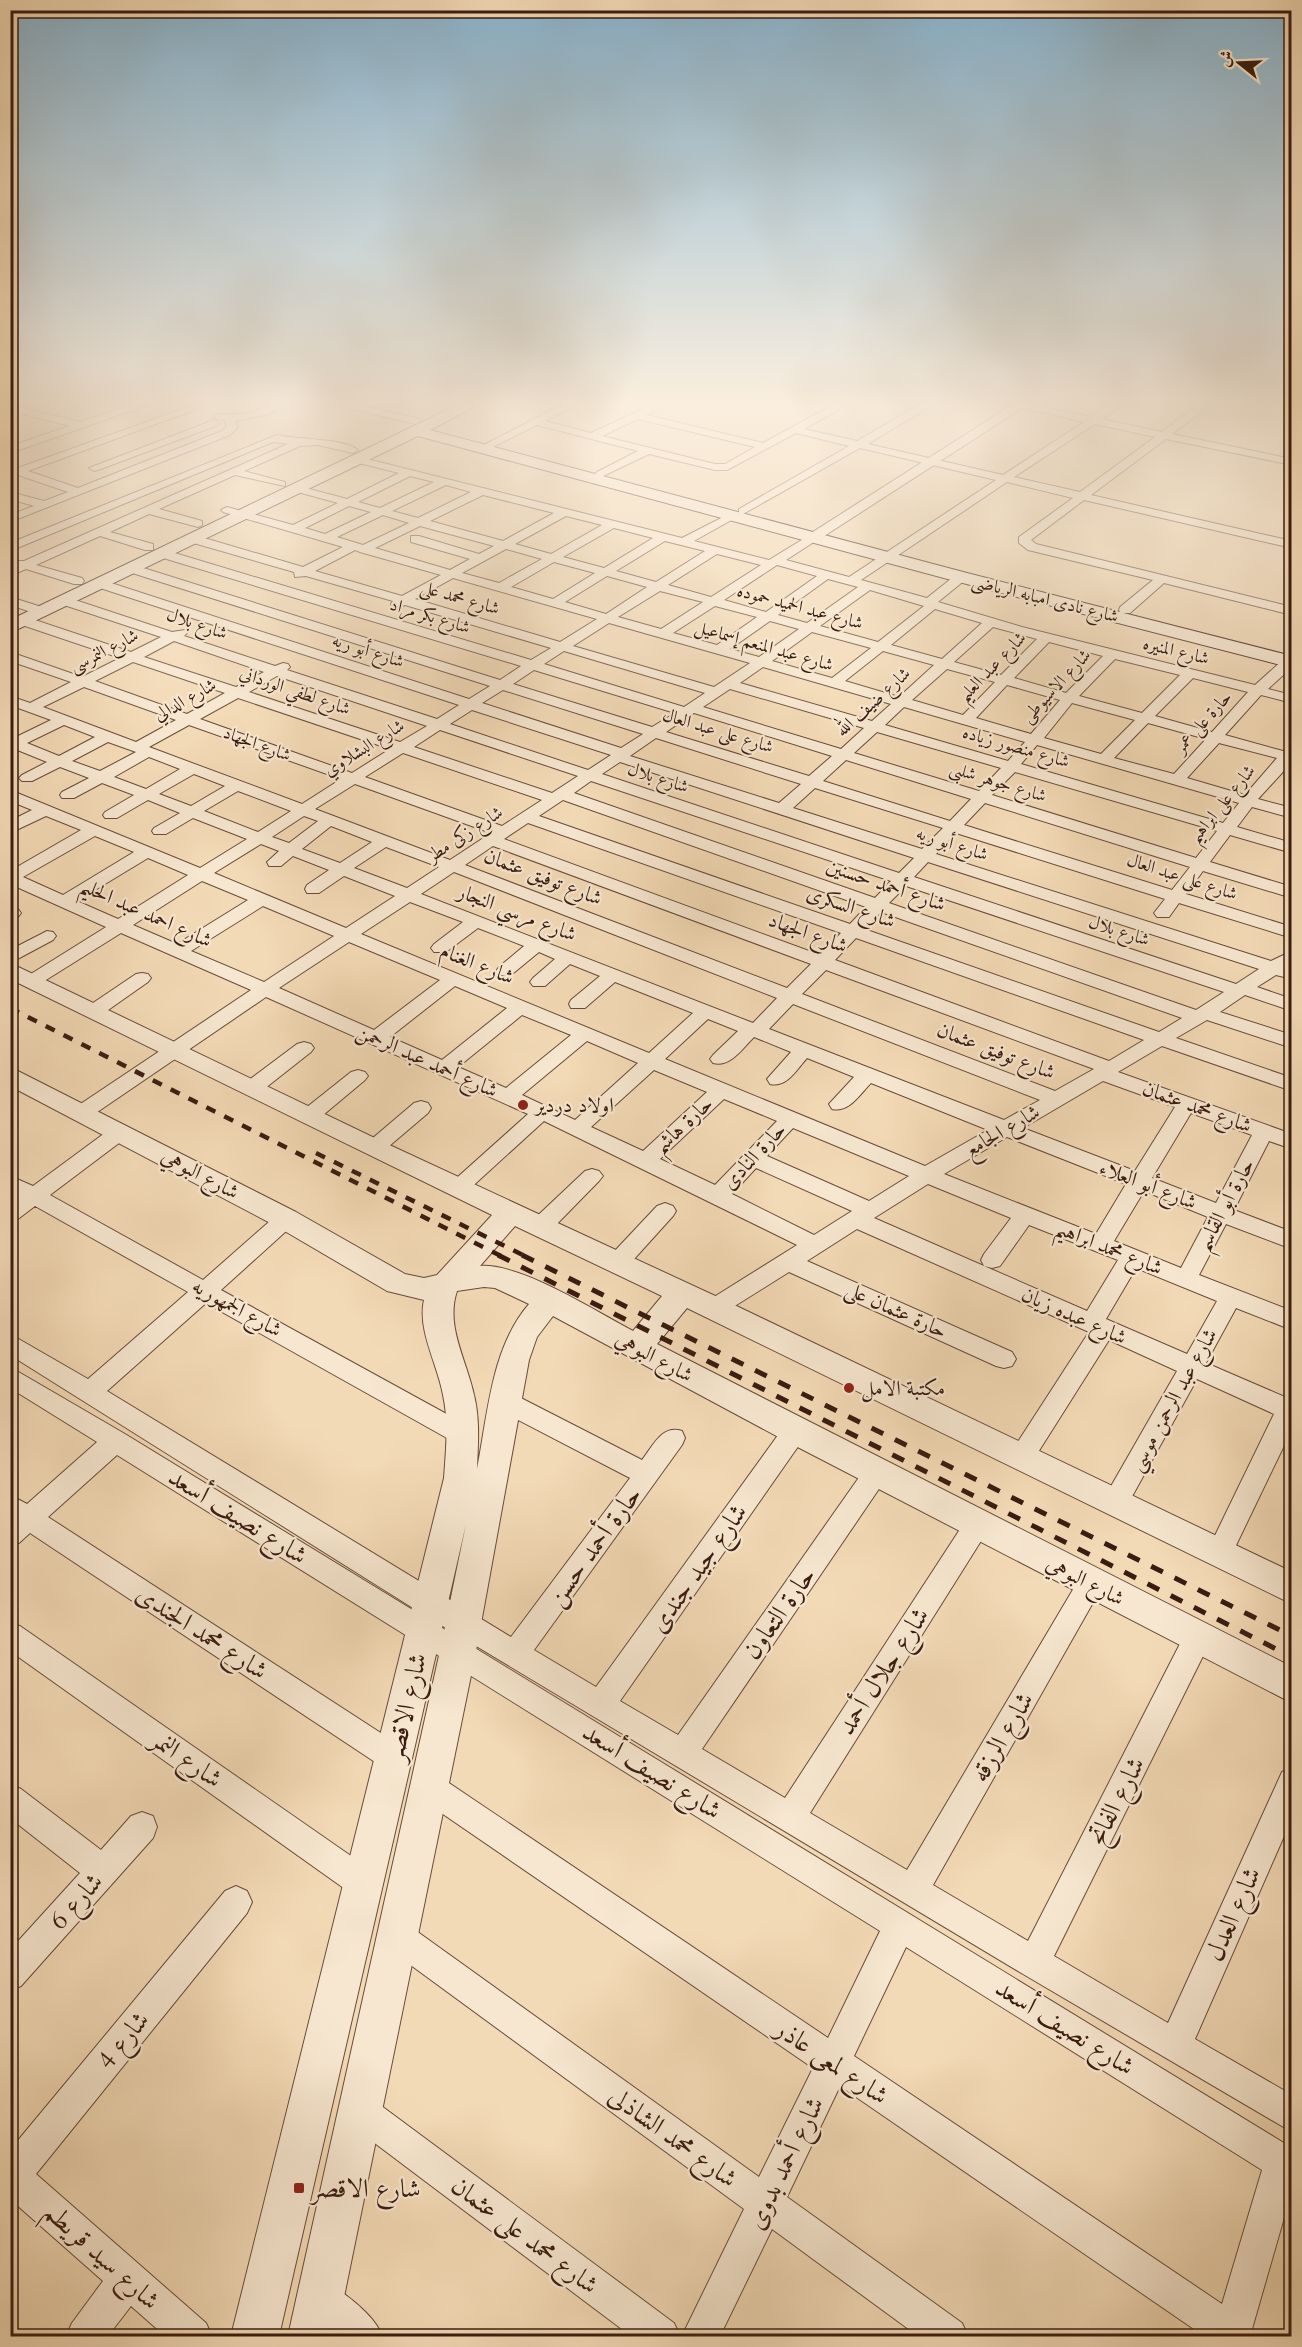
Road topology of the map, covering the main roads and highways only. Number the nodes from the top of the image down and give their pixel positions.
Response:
1 (226, 511) edge
2 (254, 511) edge
3 (728, 511) edge
4 (728, 511) edge
5 (737, 513) junction
6 (196, 531) junction
7 (157, 550) junction
8 (892, 554) junction
9 (16, 614) edge
10 (1291, 659) edge

1 - 6 main road
2 - 6 main road
3 - 5 main road, شارع نادى امبابه الرياضى
4 - 5 main road, شارع نادى امبابه الرياضى
5 - 8 main road, شارع نادى امبابه الرياضى
6 - 7 main road
7 - 9 main road
7 - 9 main road
8 - 10 main road, شارع نادى امبابه الرياضى
8 - 10 main road, شارع نادى امبابه الرياضى

